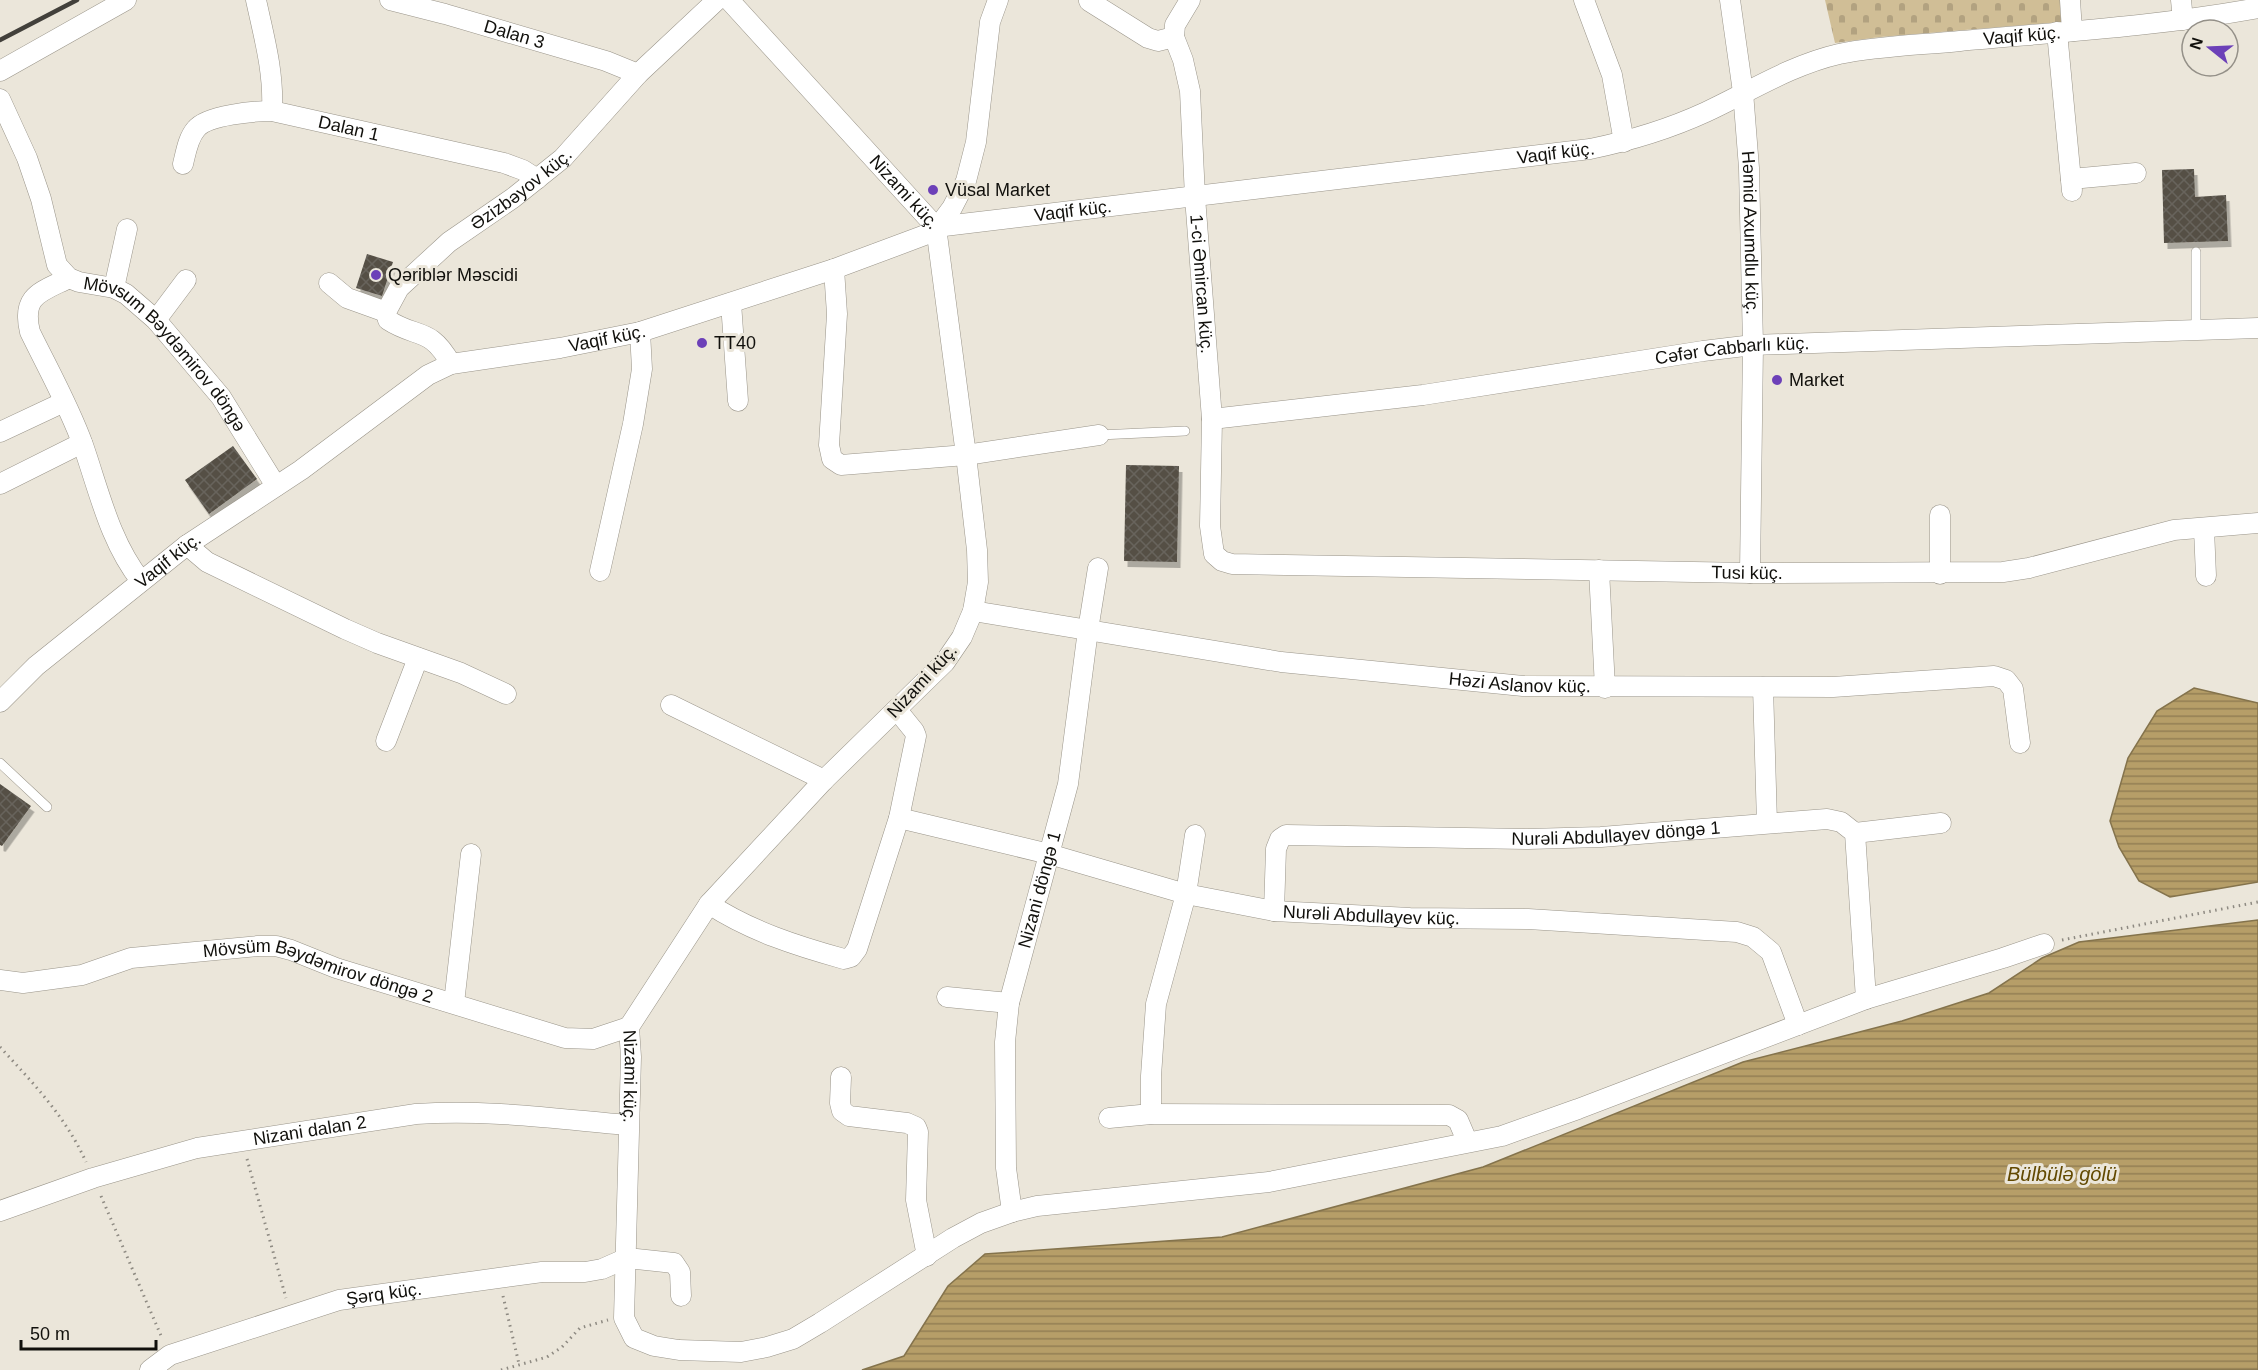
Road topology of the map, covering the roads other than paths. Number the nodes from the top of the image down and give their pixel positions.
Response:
1 (126, 0) edge
2 (256, 0) edge
3 (390, 0) edge
4 (717, 0) edge
5 (729, 0) edge
6 (998, 0) edge
7 (1190, 0) edge
8 (1584, 0) edge
9 (1730, 0) edge
10 (2070, 0) edge
11 (2181, 0) edge
12 (1089, 1) edge
13 (2258, 8) edge
14 (2183, 18) edge
15 (2196, 18) edge
16 (2180, 20) edge
17 (2064, 31) junction
18 (1174, 38) junction
19 (0, 71) edge
20 (638, 74) junction
21 (1743, 93) junction
22 (0, 99) edge
23 (272, 111) junction
24 (1624, 142) junction
25 (183, 164) dead end
26 (2136, 173) dead end
27 (537, 179) junction
28 (1195, 197) junction
29 (936, 227) junction
30 (127, 229) dead end
31 (2196, 252) dead end
32 (834, 269) junction
33 (69, 278) junction
34 (186, 280) dead end
35 (329, 283) dead end
36 (114, 288) junction
37 (731, 303) junction
38 (386, 312) junction
39 (156, 320) junction
40 (2258, 328) edge
41 (2196, 329) junction
42 (640, 332) junction
43 (1753, 345) junction
44 (451, 363) junction
45 (738, 401) dead end
46 (64, 402) junction
47 (1212, 419) junction
48 (1185, 431) dead end
49 (0, 432) edge
50 (1099, 435) joint
51 (82, 443) junction
52 (966, 455) junction
53 (0, 484) edge
54 (276, 486) junction
55 (1941, 515) dead end
56 (2258, 523) edge
57 (2204, 529) junction
58 (187, 545) junction
59 (1232, 564) joint
60 (1098, 568) dead end
61 (1599, 570) junction
62 (600, 571) dead end
63 (1750, 573) junction
64 (1940, 574) junction
65 (2206, 576) dead end
66 (141, 581) junction
67 (973, 611) junction
68 (1088, 630) junction
69 (418, 658) junction
70 (1762, 687) junction
71 (1605, 688) junction
72 (506, 694) dead end
73 (0, 702) edge
74 (671, 705) dead end
75 (897, 710) junction
76 (386, 741) dead end
77 (2020, 743) dead end
78 (0, 763) edge
79 (824, 780) junction
80 (47, 807) dead end
81 (899, 818) junction
82 (1941, 822) dead end
83 (1767, 823) junction
84 (1855, 833) junction
85 (1195, 835) dead end
86 (471, 854) dead end
87 (1049, 854) junction
88 (1186, 894) junction
89 (709, 904) junction
90 (1274, 912) junction
91 (2044, 944) road end
92 (0, 980) edge
93 (947, 997) dead end
94 (1866, 999) junction
95 (454, 1003) junction
96 (1009, 1003) junction
97 (1798, 1025) junction
98 (629, 1027) junction
99 (841, 1077) dead end
100 (1151, 1114) junction
101 (1109, 1118) dead end
102 (628, 1125) junction
103 (1467, 1141) junction
104 (0, 1211) edge
105 (1012, 1212) junction
106 (927, 1256) junction
107 (627, 1258) junction
108 (681, 1296) dead end
109 (150, 1370) edge

1 - 19 street
2 - 23 street
3 - 20 street, Dalan 3
4 - 20 street, Əzizbəyov küç.
5 - 29 street, Nizami küç.
6 - 29 street
7 - 18 street
8 - 24 street
9 - 21 street, Həmid Axumdlu küç.
10 - 17 street
11 - 14 street
12 - 18 street
13 - 15 street, Vaqif küç.
16 - 17 street, Vaqif küç.
17 - 21 street, Vaqif küç.
17 - 26 street
18 - 28 street, 1-ci Əmircan küç.
20 - 27 street, Əzizbəyov küç.
21 - 24 street, Vaqif küç.
21 - 43 street, Həmid Axumdlu küç.
22 - 33 street, Mövsum Bəydəmirov döngə
23 - 25 street, Dalan 1
23 - 27 street, Dalan 1
24 - 28 street, Vaqif küç.
27 - 38 street, Əzizbəyov küç.
28 - 29 street, Vaqif küç.
28 - 47 street, 1-ci Əmircan küç.
29 - 32 street, Vaqif küç.
29 - 52 street, Nizami küç.
30 - 36 street
31 - 41 lane
32 - 37 street, Vaqif küç.
32 - 52 street
33 - 36 street, Mövsum Bəydəmirov döngə
33 - 46 street
34 - 39 street
35 - 38 street
36 - 39 street, Mövsum Bəydəmirov döngə
37 - 42 street, Vaqif küç.
37 - 45 street
38 - 44 street
39 - 54 street, Mövsum Bəydəmirov döngə
40 - 41 street, Cəfər Cabbarlı küç.
41 - 43 street, Cəfər Cabbarlı küç.
42 - 44 street, Vaqif küç.
42 - 62 street
43 - 47 street, Cəfər Cabbarlı küç.
43 - 63 street, Həmid Axumdlu küç.
44 - 54 street, Vaqif küç.
46 - 49 street
46 - 51 street
47 - 59 street, 1-ci Əmircan küç.
48 - 50 lane
50 - 52 street
51 - 53 street
51 - 66 street
52 - 67 street, Nizami küç.
54 - 58 street, Vaqif küç.
55 - 64 street
56 - 57 street, Tusi küç.
57 - 64 street, Tusi küç.
57 - 65 street
58 - 66 street, Vaqif küç.
58 - 69 street
59 - 61 street, Tusi küç.
60 - 68 street, Nizani döngə 1
61 - 63 street, Tusi küç.
61 - 71 street
63 - 64 street, Tusi küç.
66 - 73 street, Vaqif küç.
67 - 68 street, Həzi Aslanov küç.
67 - 75 street, Nizami küç.
68 - 71 street, Həzi Aslanov küç.
68 - 87 street, Nizani döngə 1
69 - 72 street
69 - 76 street
70 - 71 street, Həzi Aslanov küç.
70 - 77 street, Həzi Aslanov küç.
70 - 83 street
74 - 79 street
75 - 79 street, Nizami küç.
75 - 81 street
78 - 80 lane
79 - 89 street, Nizami küç.
81 - 87 street, Nurəli Abdullayev küç.
81 - 89 street
82 - 84 street
83 - 84 street, Nurəli Abdullayev döngə 1
83 - 90 street, Nurəli Abdullayev döngə 1
84 - 94 street
85 - 88 street
86 - 95 street
87 - 88 street, Nurəli Abdullayev küç.
87 - 96 street, Nizani döngə 1
88 - 90 street, Nurəli Abdullayev küç.
88 - 100 street
89 - 98 street, Nizami küç.
90 - 97 street, Nurəli Abdullayev küç.
91 - 94 street
92 - 95 street, Mövsüm Bəydəmirov döngə 2
93 - 96 street
94 - 97 street
95 - 98 street, Mövsüm Bəydəmirov döngə 2
96 - 105 street, Nizani döngə 1
97 - 103 street
98 - 102 street, Nizami küç.
99 - 106 street
100 - 101 street
100 - 103 street
102 - 104 street, Nizani dalan 2
102 - 107 street, Nizami küç.
103 - 105 street
105 - 106 street
106 - 107 street, Nizami küç.
107 - 108 street
107 - 109 street, Şərq küç.

